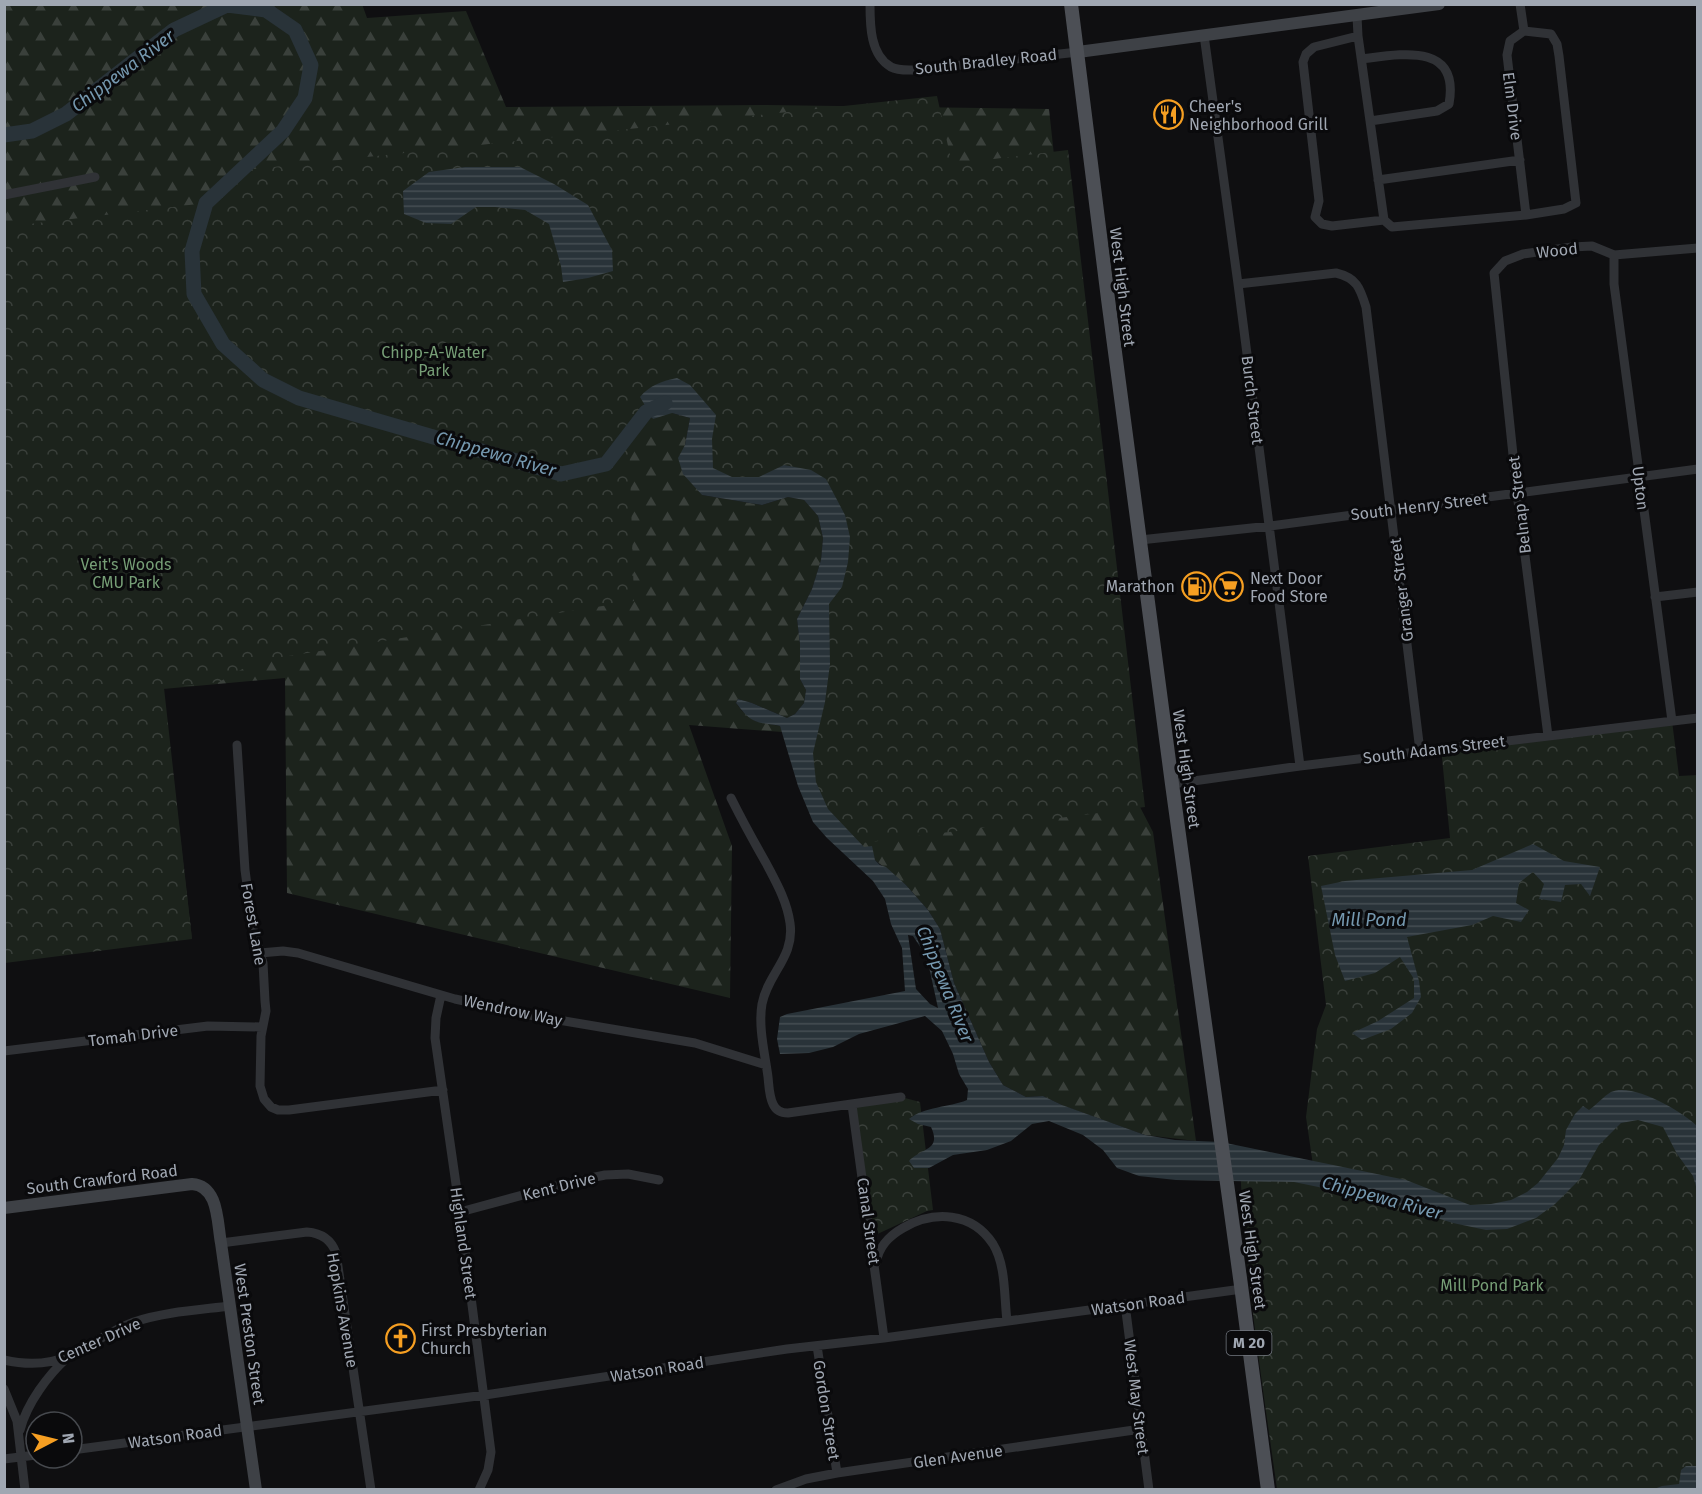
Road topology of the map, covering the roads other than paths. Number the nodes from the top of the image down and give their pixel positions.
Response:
1 (870, 4) edge
2 (1071, 4) edge
3 (1440, 4) edge
4 (1520, 4) edge
5 (1387, 8) edge
6 (1357, 16) junction
7 (1524, 31) junction
8 (1204, 35) junction
9 (1358, 36) junction
10 (1078, 52) junction
11 (1362, 59) junction
12 (1370, 121) junction
13 (1520, 159) junction
14 (95, 177) dead end
15 (1378, 180) junction
16 (4, 195) edge
17 (1526, 215) junction
18 (1384, 220) junction
19 (1698, 248) edge
20 (1614, 255) junction
21 (1494, 273) joint
22 (1238, 284) junction
23 (1698, 469) edge
24 (1640, 477) junction
25 (1516, 493) junction
26 (1391, 509) junction
27 (1270, 526) junction
28 (1140, 540) junction
29 (1698, 592) edge
30 (1655, 597) junction
31 (1698, 718) edge
32 (1672, 721) junction
33 (1548, 736) junction
34 (237, 745) dead end
35 (1420, 751) junction
36 (1300, 766) junction
37 (1172, 784) junction
38 (731, 798) dead end
39 (260, 953) junction
40 (441, 995) junction
41 (262, 1027) junction
42 (4, 1051) edge
43 (766, 1065) junction
44 (443, 1090) junction
45 (901, 1097) dead end
46 (852, 1105) junction
47 (659, 1180) dead end
48 (203, 1186) joint
49 (4, 1208) edge
50 (460, 1212) junction
51 (221, 1244) junction
52 (875, 1268) junction
53 (1242, 1289) junction
54 (1125, 1304) junction
55 (230, 1306) junction
56 (1007, 1321) junction
57 (884, 1338) junction
58 (817, 1346) junction
59 (71, 1355) junction
60 (4, 1360) edge
61 (4, 1389) edge
62 (485, 1395) junction
63 (359, 1412) junction
64 (247, 1426) junction
65 (1141, 1429) junction
66 (20, 1435) junction
67 (84, 1448) edge
68 (22, 1456) junction
69 (4, 1459) edge
70 (837, 1473) junction
71 (25, 1490) edge
72 (256, 1490) edge
73 (371, 1490) edge
74 (478, 1490) edge
75 (776, 1490) edge
76 (1149, 1490) edge
77 (1268, 1490) edge

1 - 10 street, South Bradley Road
2 - 10 main road, M 20
3 - 5 street
4 - 7 street
5 - 6 street
6 - 8 street
6 - 9 street
7 - 13 street, Elm Drive
7 - 17 street
8 - 10 street
8 - 22 street, Burch Street
9 - 11 street
9 - 18 street
10 - 28 main road, West High Street / M 20
11 - 12 street
11 - 12 street
12 - 15 street
13 - 15 street
13 - 17 street, Elm Drive
14 - 16 street
15 - 18 street
17 - 18 street
19 - 20 street, Wood
20 - 21 street, Wood
20 - 24 street, Upton
21 - 25 street, Belnap Street
22 - 26 street, Granger Street
22 - 27 street, Burch Street
23 - 24 street, South Henry Street
24 - 25 street, South Henry Street
24 - 30 street, Upton
25 - 26 street, South Henry Street
25 - 33 street, Belnap Street
26 - 27 street, South Henry Street
26 - 35 street, Granger Street
27 - 28 street, South Henry Street
27 - 36 street, Burch Street
28 - 37 main road, West High Street / M 20
29 - 30 street
30 - 32 street, Upton
31 - 32 street, South Adams Street
32 - 33 street, South Adams Street
33 - 35 street, South Adams Street
34 - 39 street, Forest Lane
35 - 36 street, South Adams Street
36 - 37 street, South Adams Street
37 - 53 main road, West High Street / M 20
38 - 43 street
39 - 40 street, Wendrow Way
39 - 41 street, Forest Lane
40 - 43 street, Wendrow Way
40 - 44 street, Highland Street
41 - 42 street, Tomah Drive
41 - 44 street, Forest Lane
43 - 46 street
44 - 50 street, Highland Street
45 - 46 street
46 - 52 street, Canal Street
47 - 50 street, Kent Drive
48 - 49 street, South Crawford Road
48 - 51 street, West Preston Street
50 - 62 street, Highland Street
51 - 55 street, West Preston Street
51 - 63 street, Hopkins Avenue
52 - 56 street
52 - 57 street, Canal Street
53 - 54 street, Watson Road
53 - 77 main road, West High Street / M 20
54 - 56 street, Watson Road
54 - 65 street, West May Street
55 - 59 street, Center Drive
55 - 64 street, West Preston Street
56 - 57 street, Watson Road
57 - 58 street, Watson Road
58 - 62 street, Watson Road
58 - 70 street, Gordon Street
59 - 60 street, Center Drive
59 - 66 street
61 - 66 street
62 - 63 street, Watson Road
62 - 74 street, Highland Street
63 - 64 street, Watson Road
63 - 73 street, Hopkins Avenue
64 - 67 street, Watson Road
64 - 72 street, West Preston Street
65 - 70 street, Glen Avenue
65 - 76 street, West May Street
66 - 68 street
68 - 69 street
68 - 71 street
70 - 75 street, Glen Avenue

